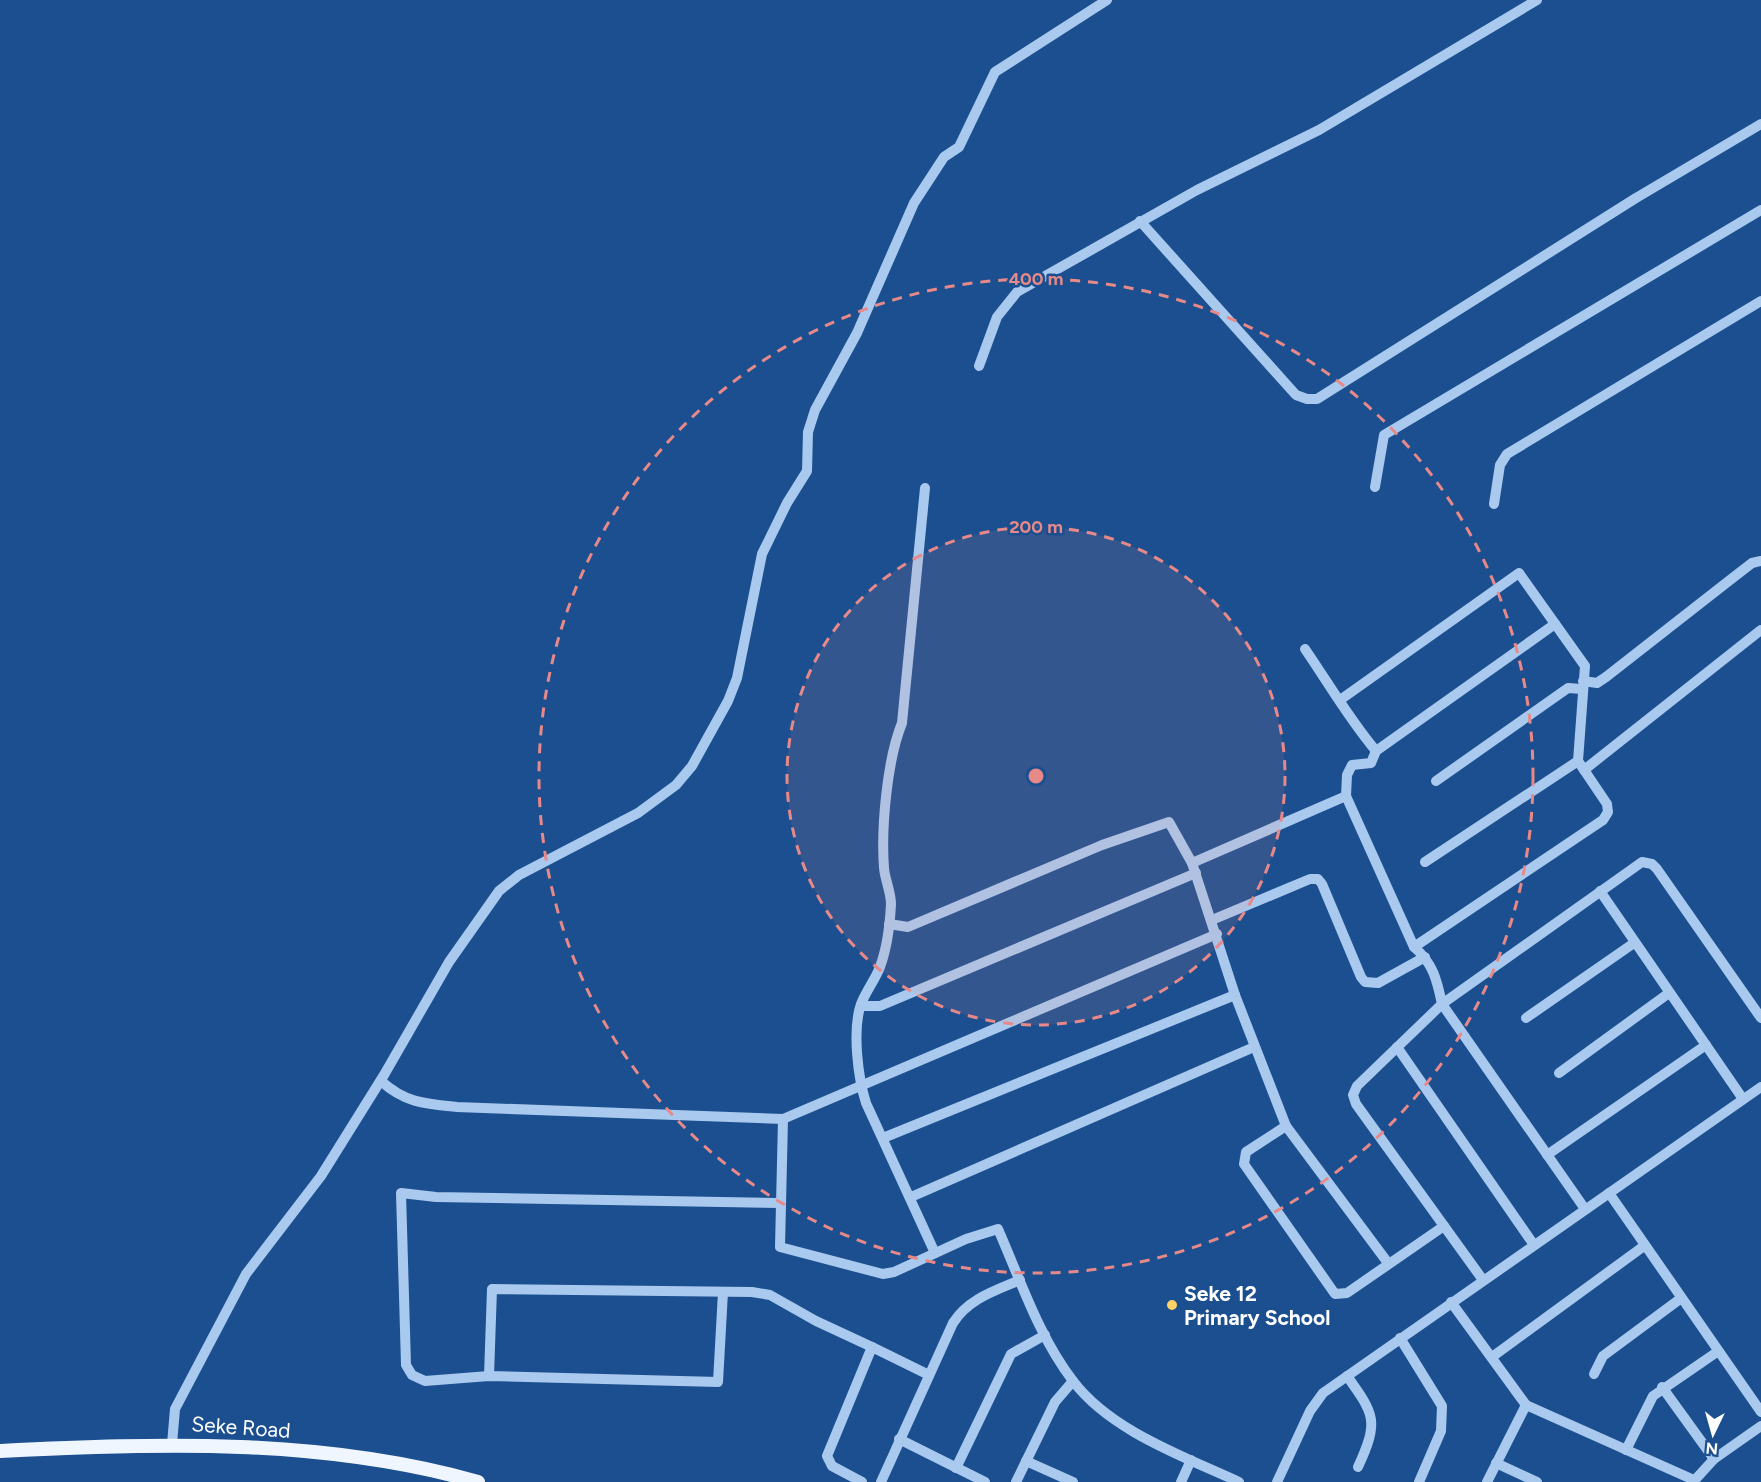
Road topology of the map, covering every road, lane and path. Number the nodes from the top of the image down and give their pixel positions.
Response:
1 (1107, 0) edge
2 (1537, 0) edge
3 (1761, 124) edge
4 (1761, 210) edge
5 (1140, 221) junction
6 (1761, 301) edge
7 (979, 366) dead end
8 (1375, 487) dead end
9 (925, 488) dead end
10 (1494, 504) dead end
11 (1761, 561) edge
12 (1555, 624) junction
13 (1761, 630) edge
14 (1305, 649) dead end
15 (1582, 685) junction
16 (1340, 700) junction
17 (1376, 751) junction
18 (1581, 765) junction
19 (1436, 781) dead end
20 (1346, 796) junction
21 (1425, 862) dead end
22 (1194, 868) junction
23 (1600, 891) junction
24 (1212, 920) junction
25 (889, 924) junction
26 (1217, 934) junction
27 (1634, 944) junction
28 (1414, 947) junction
29 (1425, 957) junction
30 (1669, 993) junction
31 (1235, 995) junction
32 (1442, 1004) junction
33 (861, 1005) junction
34 (1526, 1018) dead end
35 (1761, 1018) edge
36 (1706, 1045) junction
37 (1254, 1047) junction
38 (1397, 1047) junction
39 (1559, 1073) dead end
40 (381, 1081) junction
41 (861, 1086) junction
42 (1761, 1087) edge
43 (1743, 1099) junction
44 (783, 1119) junction
45 (1286, 1126) junction
46 (883, 1138) junction
47 (1547, 1155) junction
48 (1609, 1193) junction
49 (910, 1197) junction
50 (780, 1203) junction
51 (1585, 1209) junction
52 (1444, 1226) junction
53 (1534, 1245) junction
54 (1644, 1246) junction
55 (934, 1253) junction
56 (1388, 1263) junction
57 (1020, 1280) junction
58 (1483, 1280) junction
59 (723, 1292) junction
60 (1680, 1299) junction
61 (1451, 1302) junction
62 (1045, 1335) junction
63 (1400, 1338) junction
64 (872, 1347) junction
65 (1717, 1352) junction
66 (1492, 1357) junction
67 (1594, 1374) dead end
68 (929, 1375) junction
69 (489, 1376) junction
70 (1347, 1376) junction
71 (1073, 1381) junction
72 (1662, 1387) junction
73 (1526, 1405) junction
74 (1761, 1412) edge
75 (1761, 1426) edge
76 (899, 1440) junction
77 (172, 1444) junction
78 (1626, 1450) junction
79 (0, 1451) edge
80 (1714, 1459) junction
81 (1191, 1460) junction
82 (1026, 1461) junction
83 (1496, 1463) junction
84 (1358, 1467) dead end
85 (956, 1468) junction
86 (1694, 1481) edge
87 (478, 1482) edge
88 (862, 1482) edge
89 (880, 1482) edge
90 (985, 1482) edge
91 (1016, 1482) edge
92 (1073, 1482) edge
93 (1181, 1482) edge
94 (1239, 1482) edge
95 (1277, 1482) edge
96 (1419, 1482) edge
97 (1487, 1482) edge
98 (1536, 1482) edge

1 - 40 street
2 - 5 street
3 - 5 street
4 - 8 street
5 - 7 street
6 - 10 street
9 - 25 street
11 - 15 street
12 - 15 street
12 - 16 street
12 - 17 street
13 - 18 street
14 - 16 street
15 - 18 street
15 - 19 street
16 - 17 street
17 - 20 street
18 - 21 street
18 - 28 street
20 - 22 street
20 - 28 street
22 - 24 street
22 - 25 street
22 - 33 street
23 - 27 street
23 - 32 street
23 - 35 street
24 - 26 street
24 - 29 street
25 - 33 street
26 - 31 street
26 - 41 street
27 - 30 street
27 - 34 street
28 - 29 street
29 - 32 street
30 - 36 street
30 - 39 street
31 - 37 street
31 - 46 street
32 - 38 street
32 - 47 street
33 - 41 street
36 - 43 street
36 - 47 street
37 - 45 street
37 - 49 street
38 - 52 street
38 - 53 street
40 - 44 street
40 - 77 street
41 - 44 street
41 - 46 street
42 - 43 street
43 - 48 street
44 - 50 street
45 - 56 street
45 - 56 street
46 - 49 street
47 - 51 street
48 - 51 street
48 - 54 street
49 - 55 street
50 - 55 street
50 - 69 street
51 - 53 street
52 - 56 street
52 - 58 street
53 - 58 street
54 - 60 street
54 - 66 street
55 - 57 street
57 - 62 street
57 - 68 street
58 - 61 street
59 - 64 street
59 - 69 street
59 - 69 street
60 - 65 street
60 - 67 street
61 - 63 street
61 - 66 street
62 - 71 street
62 - 85 street
63 - 70 street
63 - 96 street
64 - 68 street
64 - 88 street
65 - 72 street
65 - 74 street
66 - 73 street
68 - 76 street
70 - 84 street
70 - 95 street
71 - 81 street
71 - 82 street
72 - 78 street
72 - 80 street
73 - 78 street
73 - 83 street
75 - 80 street
76 - 85 street
76 - 89 street
77 - 79 main road, Seke Road
77 - 87 main road, Seke Road
78 - 86 street
80 - 86 street
81 - 93 street
81 - 94 street
82 - 91 street
82 - 92 street
83 - 97 street
83 - 98 street
85 - 90 street

